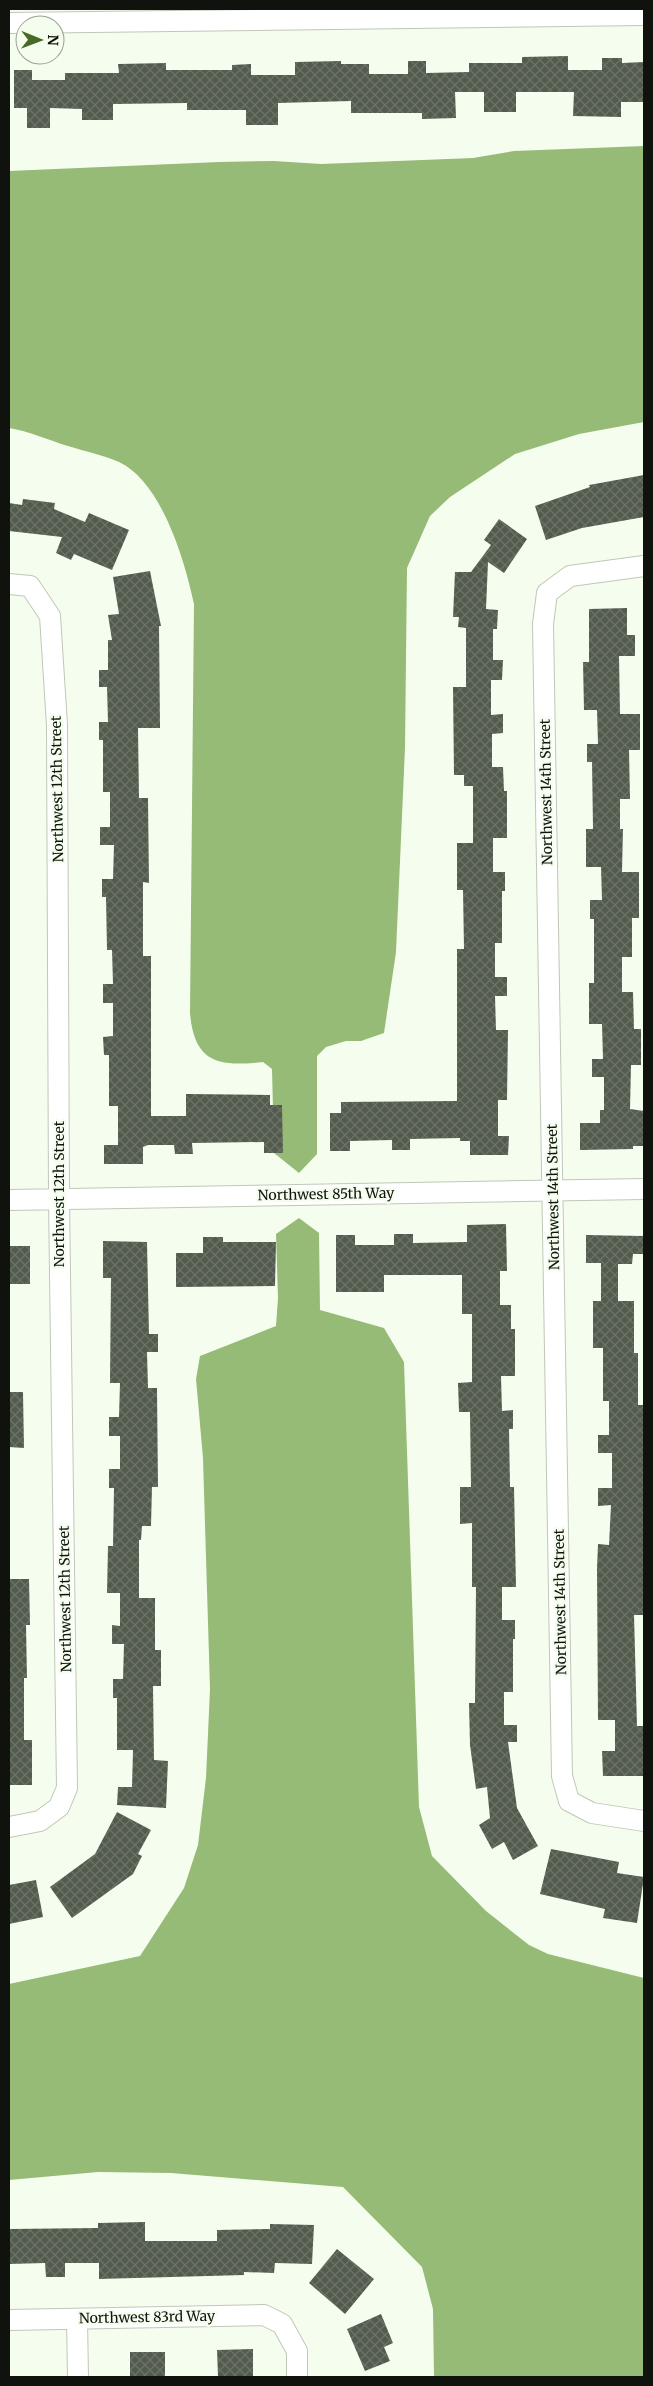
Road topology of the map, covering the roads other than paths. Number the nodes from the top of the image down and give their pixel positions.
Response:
1 (286, 14) edge
2 (513, 14) edge
3 (57, 15) edge
4 (644, 15) edge
5 (644, 566) edge
6 (9, 584) edge
7 (644, 1189) edge
8 (553, 1191) junction
9 (59, 1199) junction
10 (9, 1200) edge
11 (644, 1821) edge
12 (9, 1827) edge
13 (77, 2319) junction
14 (9, 2320) edge
15 (78, 2377) edge
16 (297, 2377) edge

1 - 2 street
1 - 3 street
2 - 4 street
5 - 8 street, Northwest 14th Street
6 - 9 street, Northwest 12th Street
7 - 8 street, Northwest 85th Way
8 - 9 street, Northwest 85th Way
8 - 11 street, Northwest 14th Street
9 - 10 street, Northwest 85th Way
9 - 12 street, Northwest 12th Street
13 - 14 street, Northwest 83rd Way
13 - 15 street
13 - 16 street, Northwest 83rd Way

